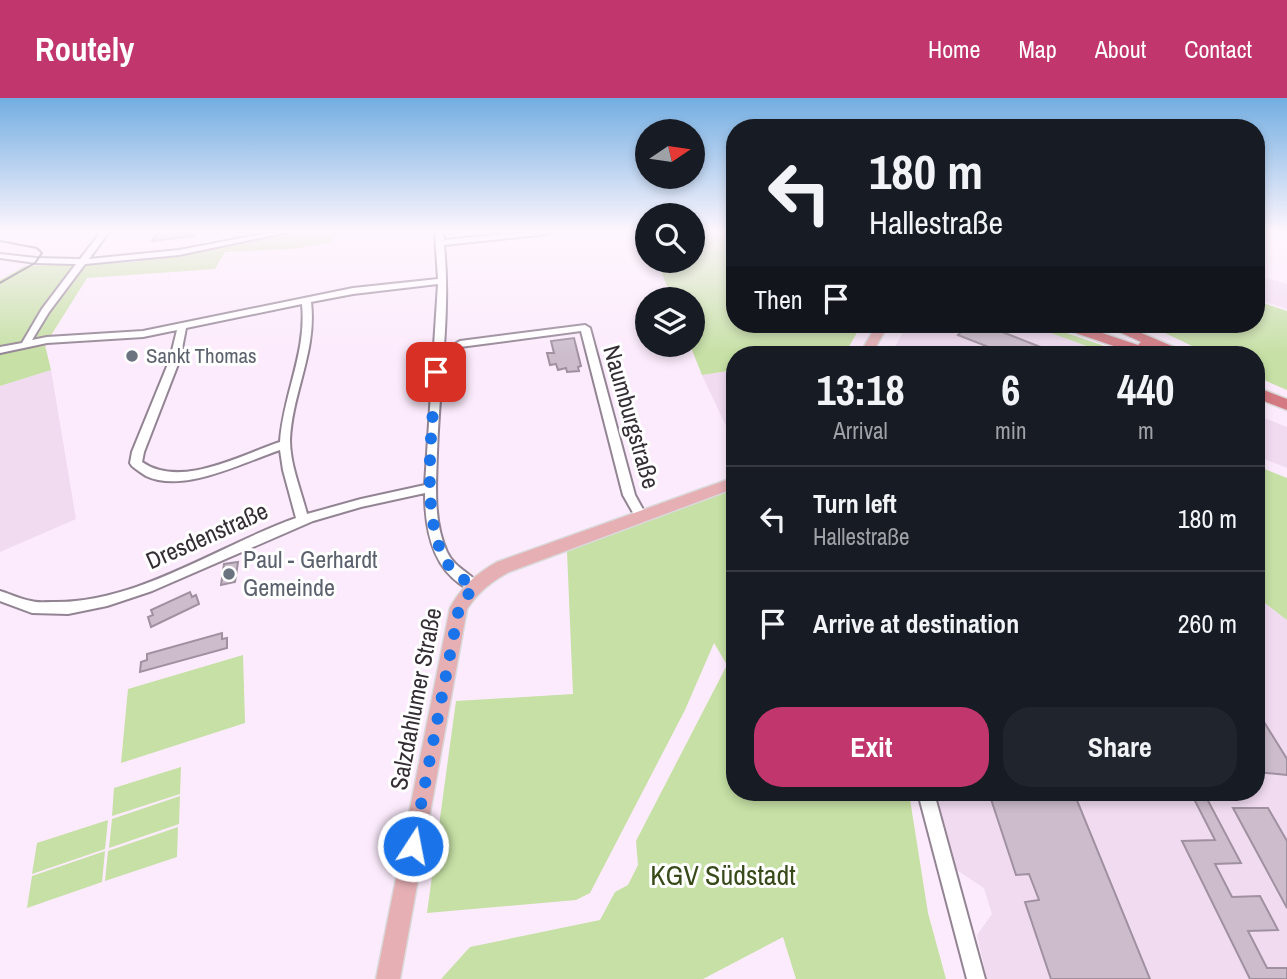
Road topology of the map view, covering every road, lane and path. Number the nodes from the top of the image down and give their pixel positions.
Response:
1 (74, 273) edge
2 (441, 273) edge
3 (441, 281) junction
4 (306, 300) junction
5 (182, 327) junction
6 (1089, 333) edge
7 (1116, 333) edge
8 (1131, 333) edge
9 (1155, 333) edge
10 (26, 343) junction
11 (460, 344) dead end
12 (1127, 346) edge
13 (1148, 346) edge
14 (1164, 346) edge
15 (1182, 346) edge
16 (0, 349) edge
17 (1265, 388) edge
18 (1282, 396) edge
19 (1265, 397) edge
20 (1287, 406) edge
21 (285, 444) junction
22 (726, 485) edge
23 (431, 488) junction
24 (640, 515) junction
25 (303, 520) junction
26 (474, 586) junction
27 (0, 596) edge
28 (928, 801) edge
29 (388, 979) edge
30 (976, 979) edge

1 - 10 street
2 - 3 street
3 - 4 street
3 - 23 street
4 - 5 street
4 - 21 street
5 - 10 street
5 - 21 street
6 - 12 highway
7 - 13 highway
8 - 14 highway
9 - 15 highway
10 - 16 street
11 - 24 street, Naumburgstraße
17 - 18 highway
19 - 20 highway
21 - 25 street
22 - 24 main road, Salzdahlumer Straße
23 - 25 street, Dresdenstraße
23 - 26 street
24 - 26 main road, Salzdahlumer Straße
25 - 27 street, Dresdenstraße
26 - 29 main road, Salzdahlumer Straße
28 - 30 street

